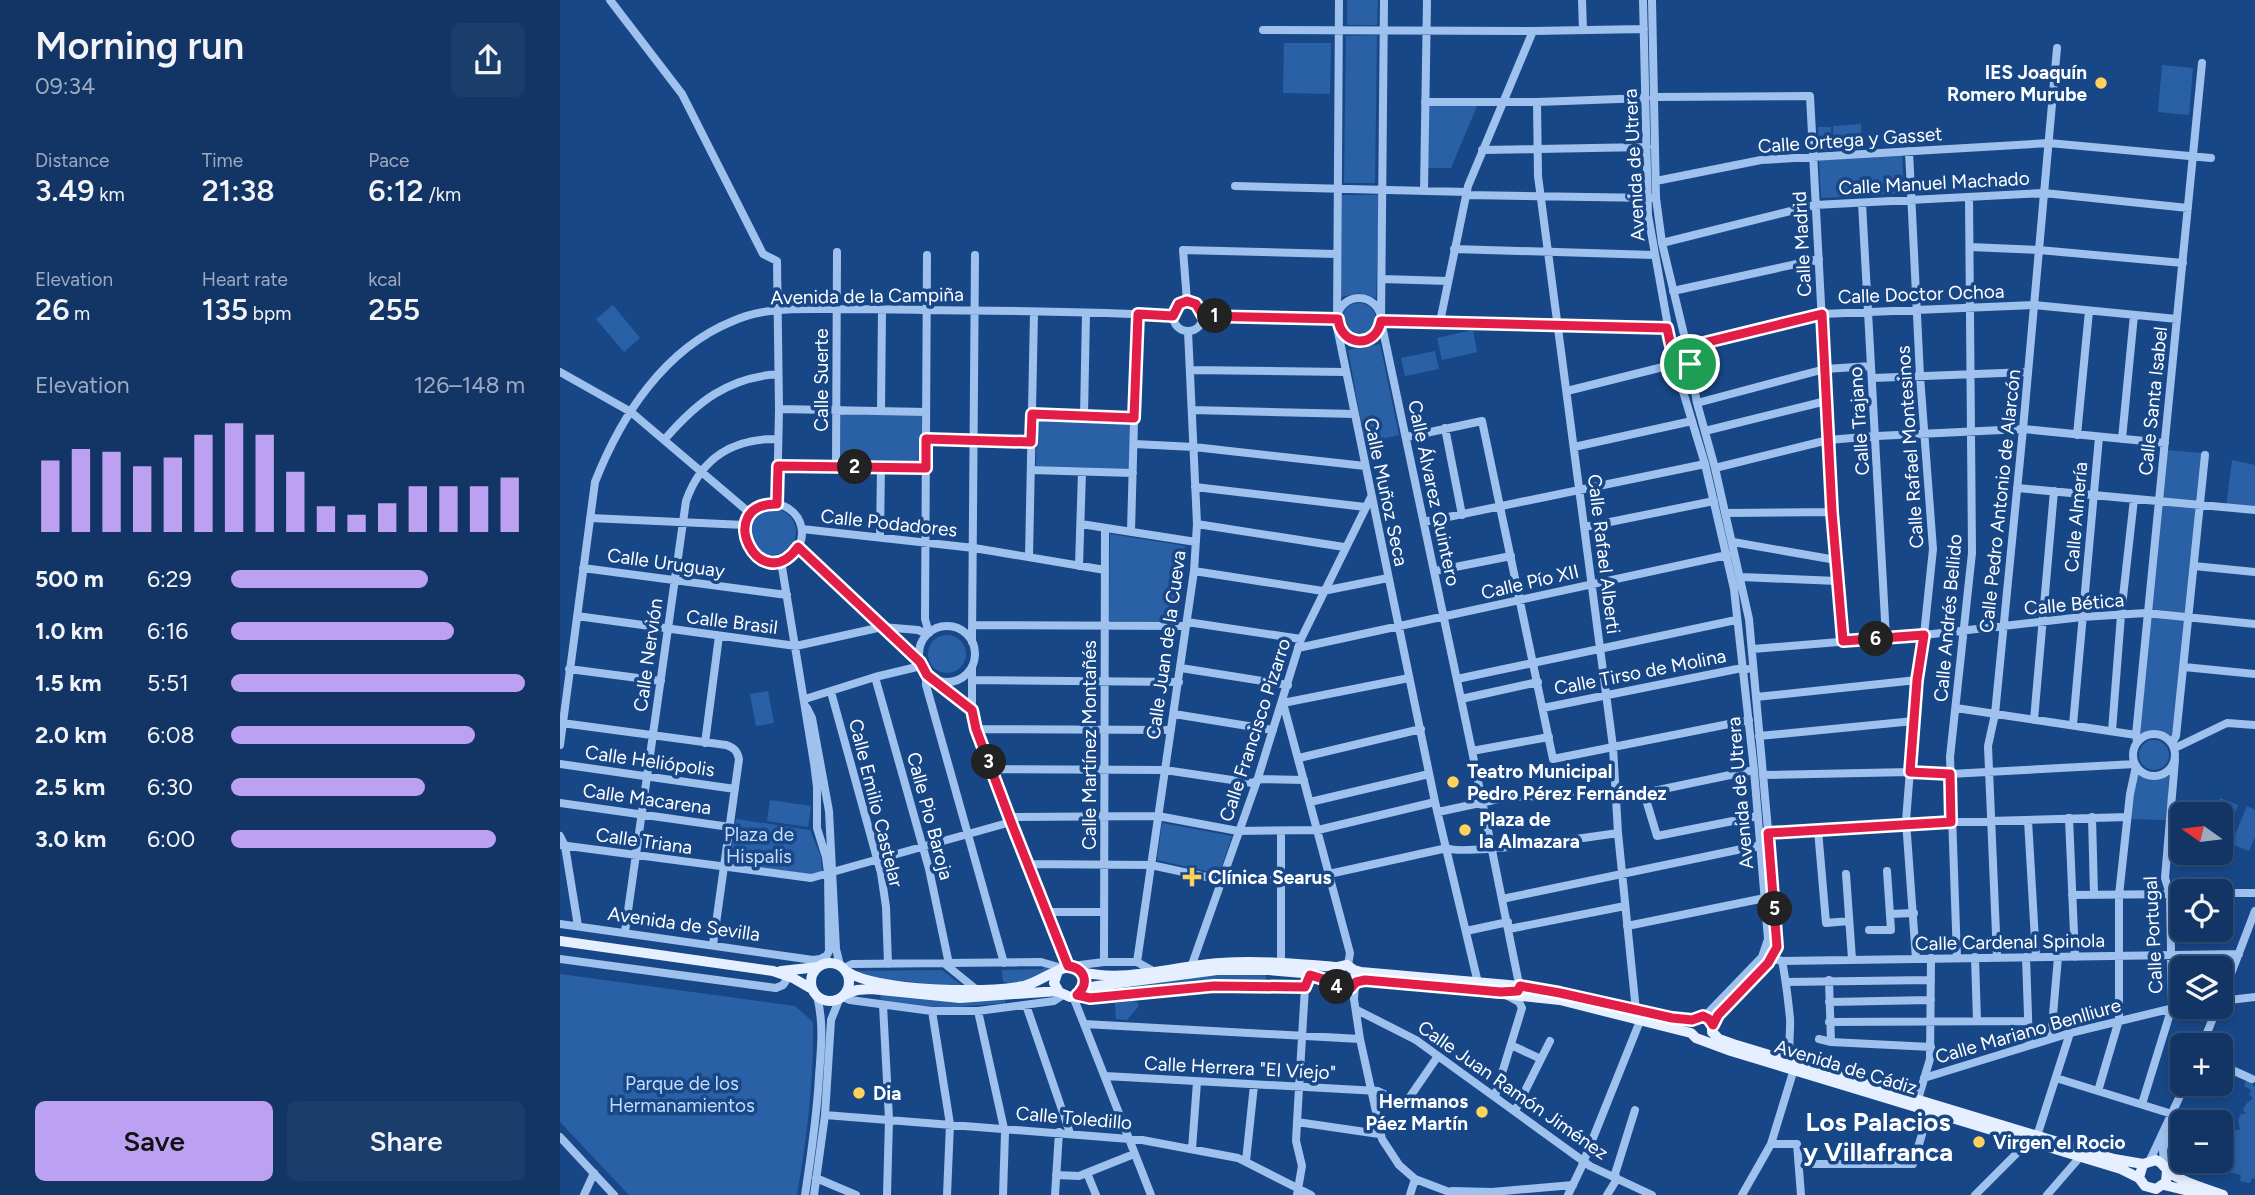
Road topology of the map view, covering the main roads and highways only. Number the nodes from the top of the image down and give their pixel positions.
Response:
1 (560, 941) edge
2 (844, 965) junction
3 (820, 966) junction
4 (1347, 967) junction
5 (1065, 968) junction
6 (773, 971) junction
7 (1082, 972) junction
8 (1355, 983) junction
9 (1337, 985) junction
10 (815, 993) junction
11 (1070, 993) junction
12 (843, 997) junction
13 (1638, 1016) junction
14 (1692, 1020) junction
15 (1712, 1029) junction
16 (1691, 1033) junction
17 (1702, 1039) junction
18 (1792, 1064) junction
19 (2147, 1162) junction
20 (2166, 1168) junction
21 (2142, 1186) edge
22 (2158, 1189) edge
23 (2206, 1195) edge
24 (2223, 1195) edge

1 - 6 main road, Avenida de Sevilla
2 - 3 main road
2 - 5 main road
2 - 12 main road
3 - 6 main road, Avenida de Sevilla
3 - 10 main road
4 - 7 main road
4 - 8 main road
4 - 9 main road
4 - 13 main road
5 - 7 main road
5 - 11 main road
6 - 10 main road, Avenida de Sevilla
7 - 11 main road
8 - 9 main road
8 - 13 main road
9 - 11 main road
10 - 12 main road
11 - 12 main road
13 - 14 main road
13 - 16 main road
14 - 15 main road
14 - 16 main road
15 - 17 main road
15 - 18 main road, Avenida de Cádiz
16 - 17 main road
17 - 18 main road, Avenida de Cádiz
18 - 19 main road, Avenida de Cádiz
18 - 21 main road, Avenida de Cádiz
19 - 20 main road
19 - 21 main road
20 - 22 main road
20 - 24 main road
21 - 22 main road
22 - 23 main road

